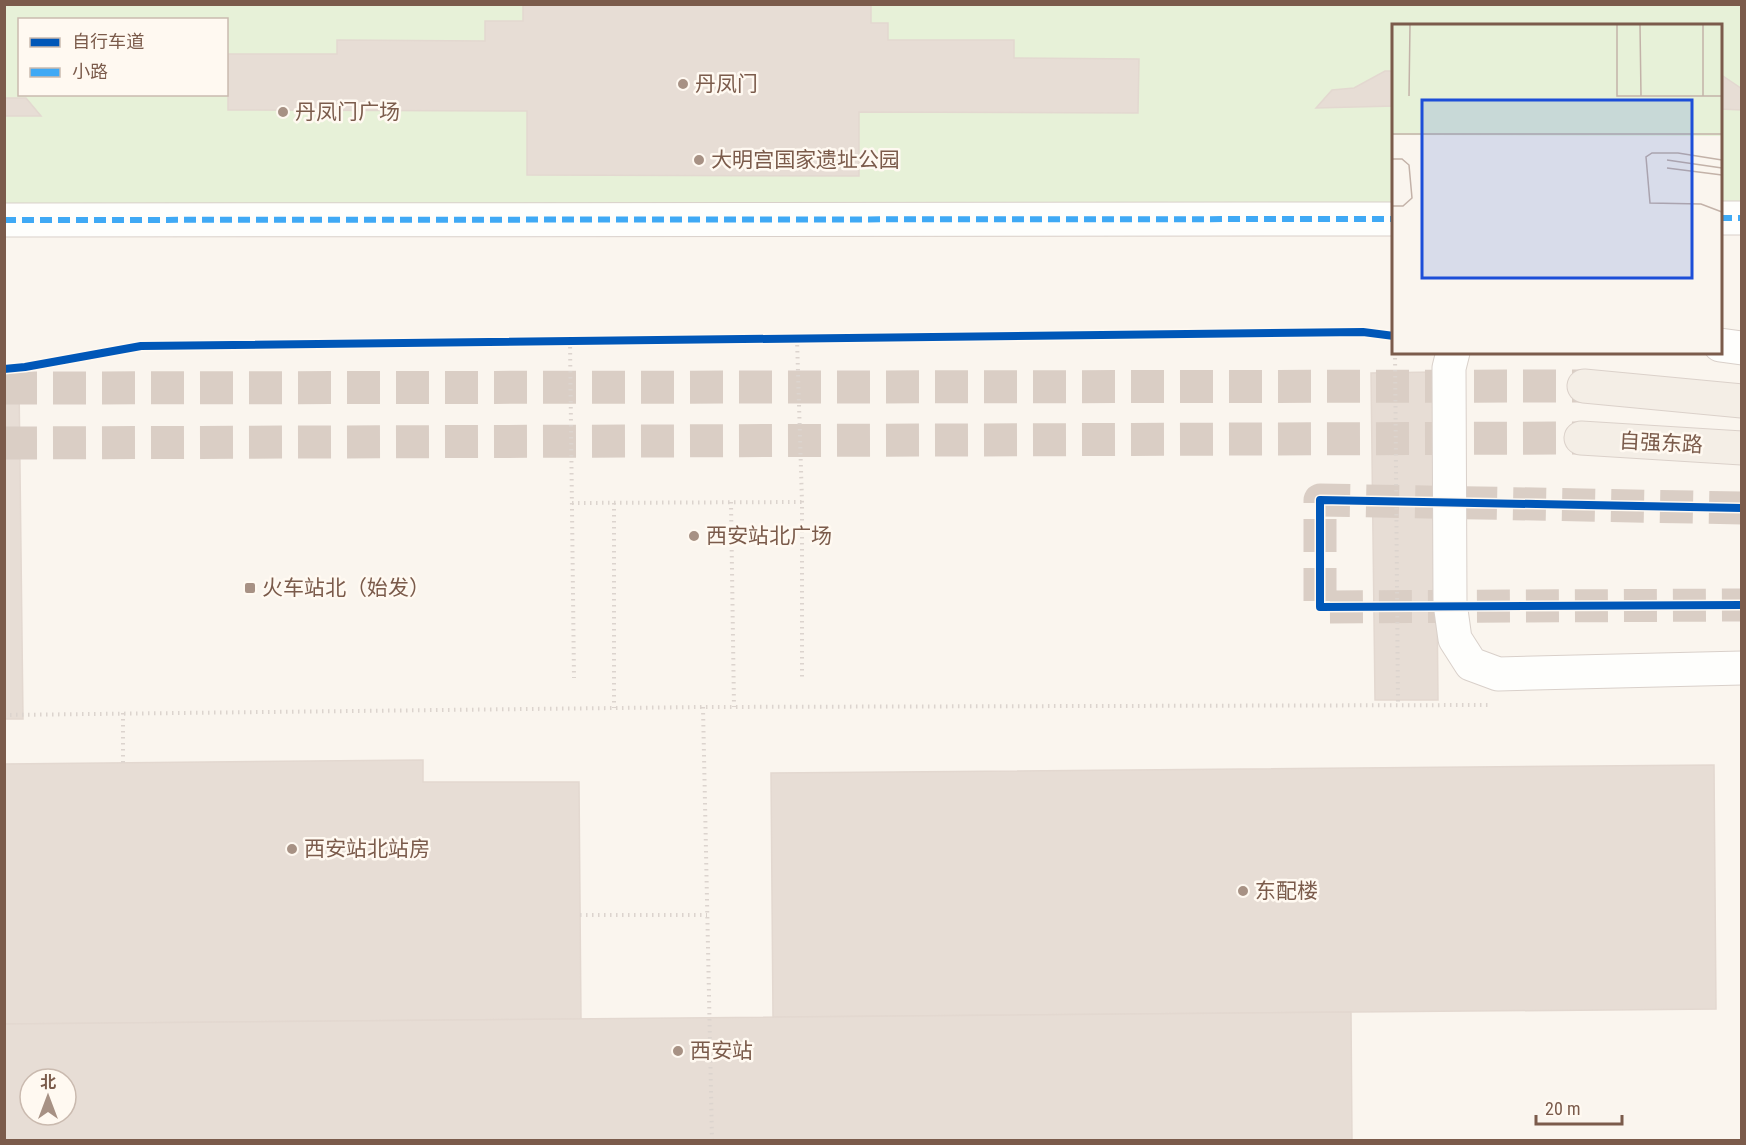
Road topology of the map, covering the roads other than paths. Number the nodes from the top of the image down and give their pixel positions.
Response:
1 (1722, 218) edge
2 (1742, 218) edge
3 (1392, 219) edge
4 (4, 220) edge
5 (1722, 345) edge
6 (1742, 348) edge
7 (1452, 354) edge
8 (1584, 386) tunnel mouth
9 (1742, 401) edge
10 (1581, 438) tunnel mouth
11 (1742, 448) edge
12 (1742, 668) edge

1 - 2 street
3 - 4 street
5 - 6 street
7 - 12 street
8 - 9 main road
10 - 11 main road, 自强东路

